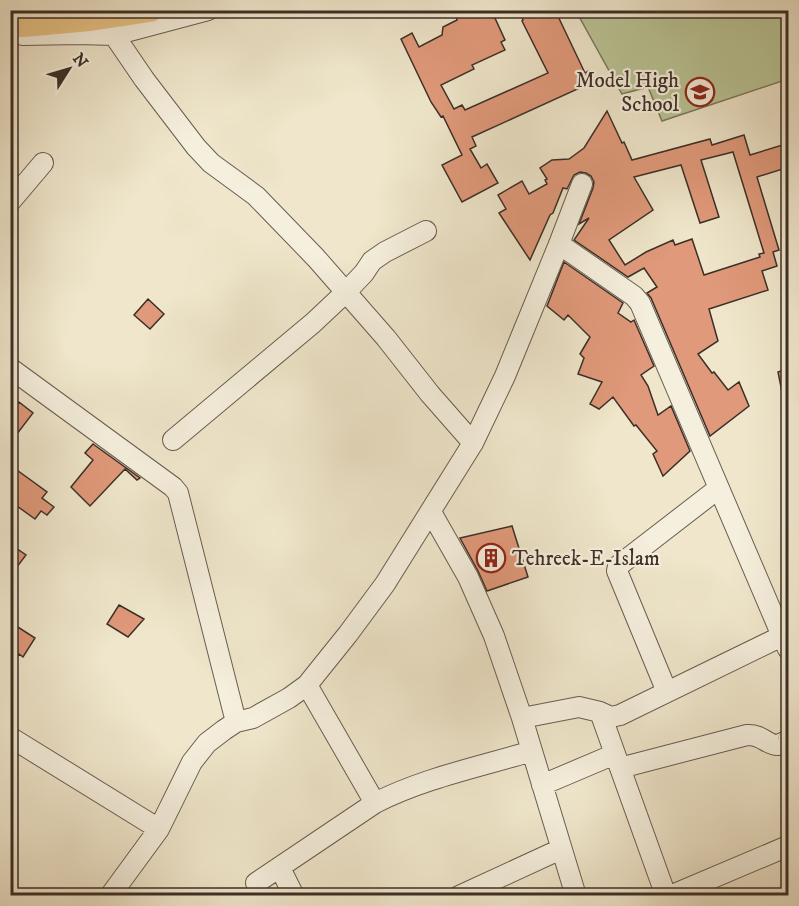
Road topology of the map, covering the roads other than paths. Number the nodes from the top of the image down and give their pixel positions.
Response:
1 (150, 10) edge
2 (208, 10) edge
3 (10, 24) edge
4 (10, 35) edge
5 (114, 35) junction
6 (43, 164) dead end
7 (582, 184) dead end
8 (10, 202) edge
9 (426, 231) dead end
10 (559, 244) junction
11 (346, 292) junction
12 (10, 368) edge
13 (173, 440) dead end
14 (473, 443) junction
15 (719, 488) junction
16 (431, 512) junction
17 (785, 642) edge
18 (307, 685) junction
19 (667, 692) junction
20 (600, 712) junction
21 (522, 718) junction
22 (237, 722) junction
23 (10, 737) edge
24 (789, 740) edge
25 (532, 752) junction
26 (617, 761) junction
27 (542, 784) junction
28 (375, 803) junction
29 (159, 829) junction
30 (789, 846) edge
31 (561, 849) junction
32 (280, 868) junction
33 (256, 884) dead end
34 (110, 896) edge
35 (294, 896) edge
36 (459, 896) edge
37 (576, 896) edge
38 (668, 896) edge

1 - 3 main road
2 - 5 street
4 - 5 street
5 - 11 street
6 - 8 street
7 - 10 street
9 - 11 street
10 - 14 street
10 - 15 street
11 - 13 street
11 - 14 street
12 - 22 street
14 - 16 street
15 - 17 street
15 - 19 street
16 - 18 street
16 - 21 street
17 - 19 street
18 - 22 street
18 - 28 street
19 - 20 street
20 - 21 street
20 - 26 street
21 - 25 street
22 - 29 street
23 - 29 street
24 - 26 street
25 - 27 street
25 - 28 street
26 - 27 street
26 - 38 street
27 - 31 street
28 - 32 street
29 - 34 street
30 - 38 street
31 - 36 street
31 - 37 street
32 - 33 street
32 - 35 street

